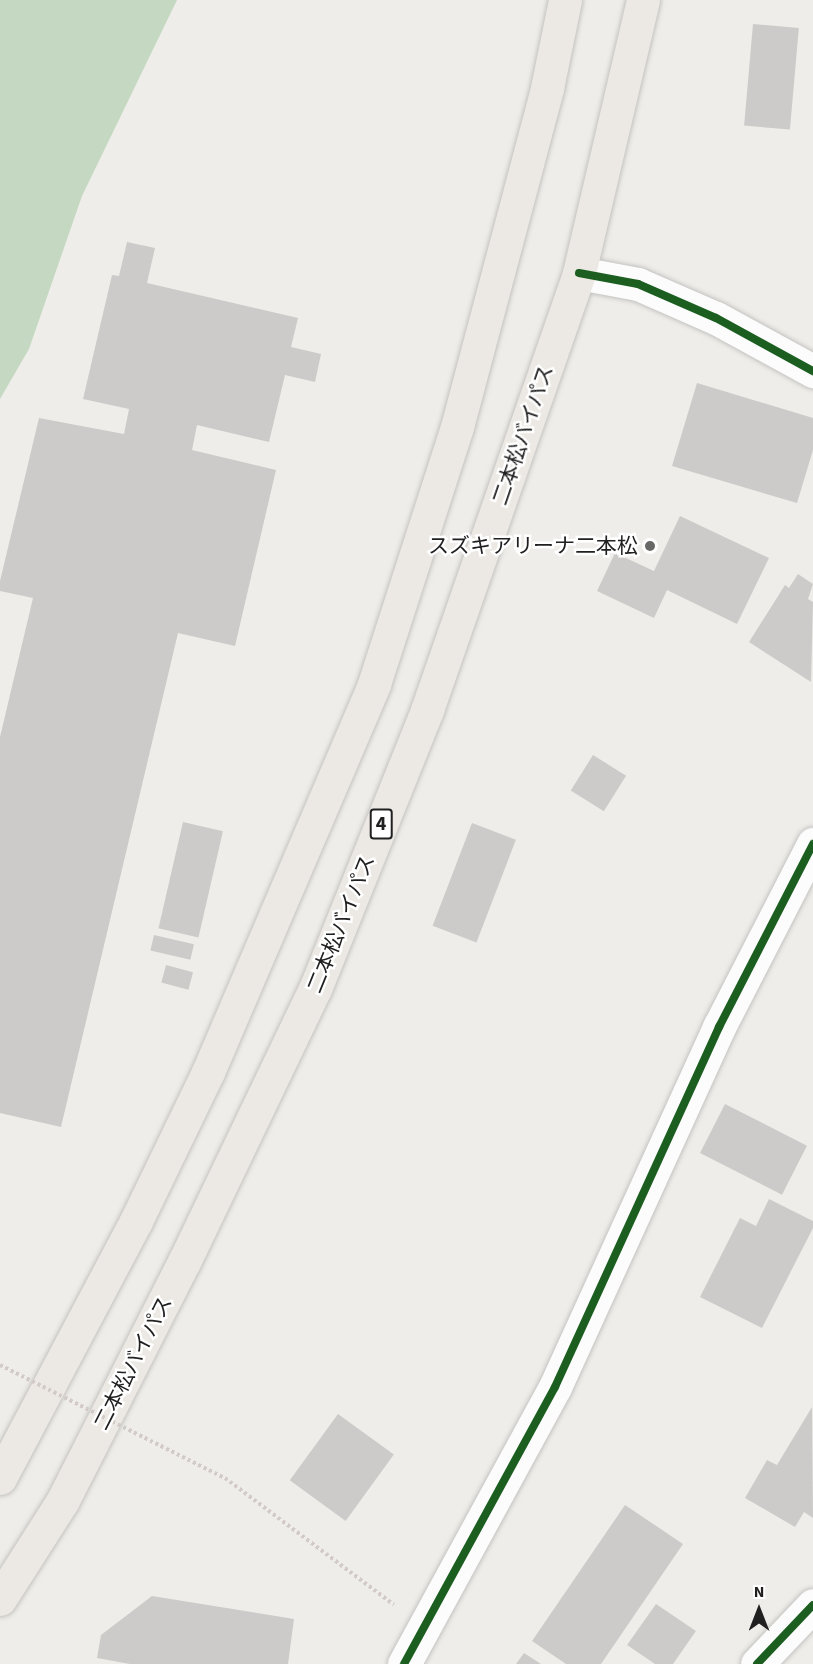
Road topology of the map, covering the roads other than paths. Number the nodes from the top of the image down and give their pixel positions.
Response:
1 (565, 0) edge
2 (643, 0) edge
3 (579, 273) junction
4 (813, 371) edge
5 (813, 844) edge
6 (0, 1478) edge
7 (0, 1599) edge
8 (811, 1611) edge
9 (404, 1664) edge
10 (757, 1664) edge

1 - 6 highway
2 - 3 highway, 二本松バイパス / 4
3 - 4 street
3 - 7 highway, 二本松バイパス / 4
5 - 9 street
8 - 10 street

